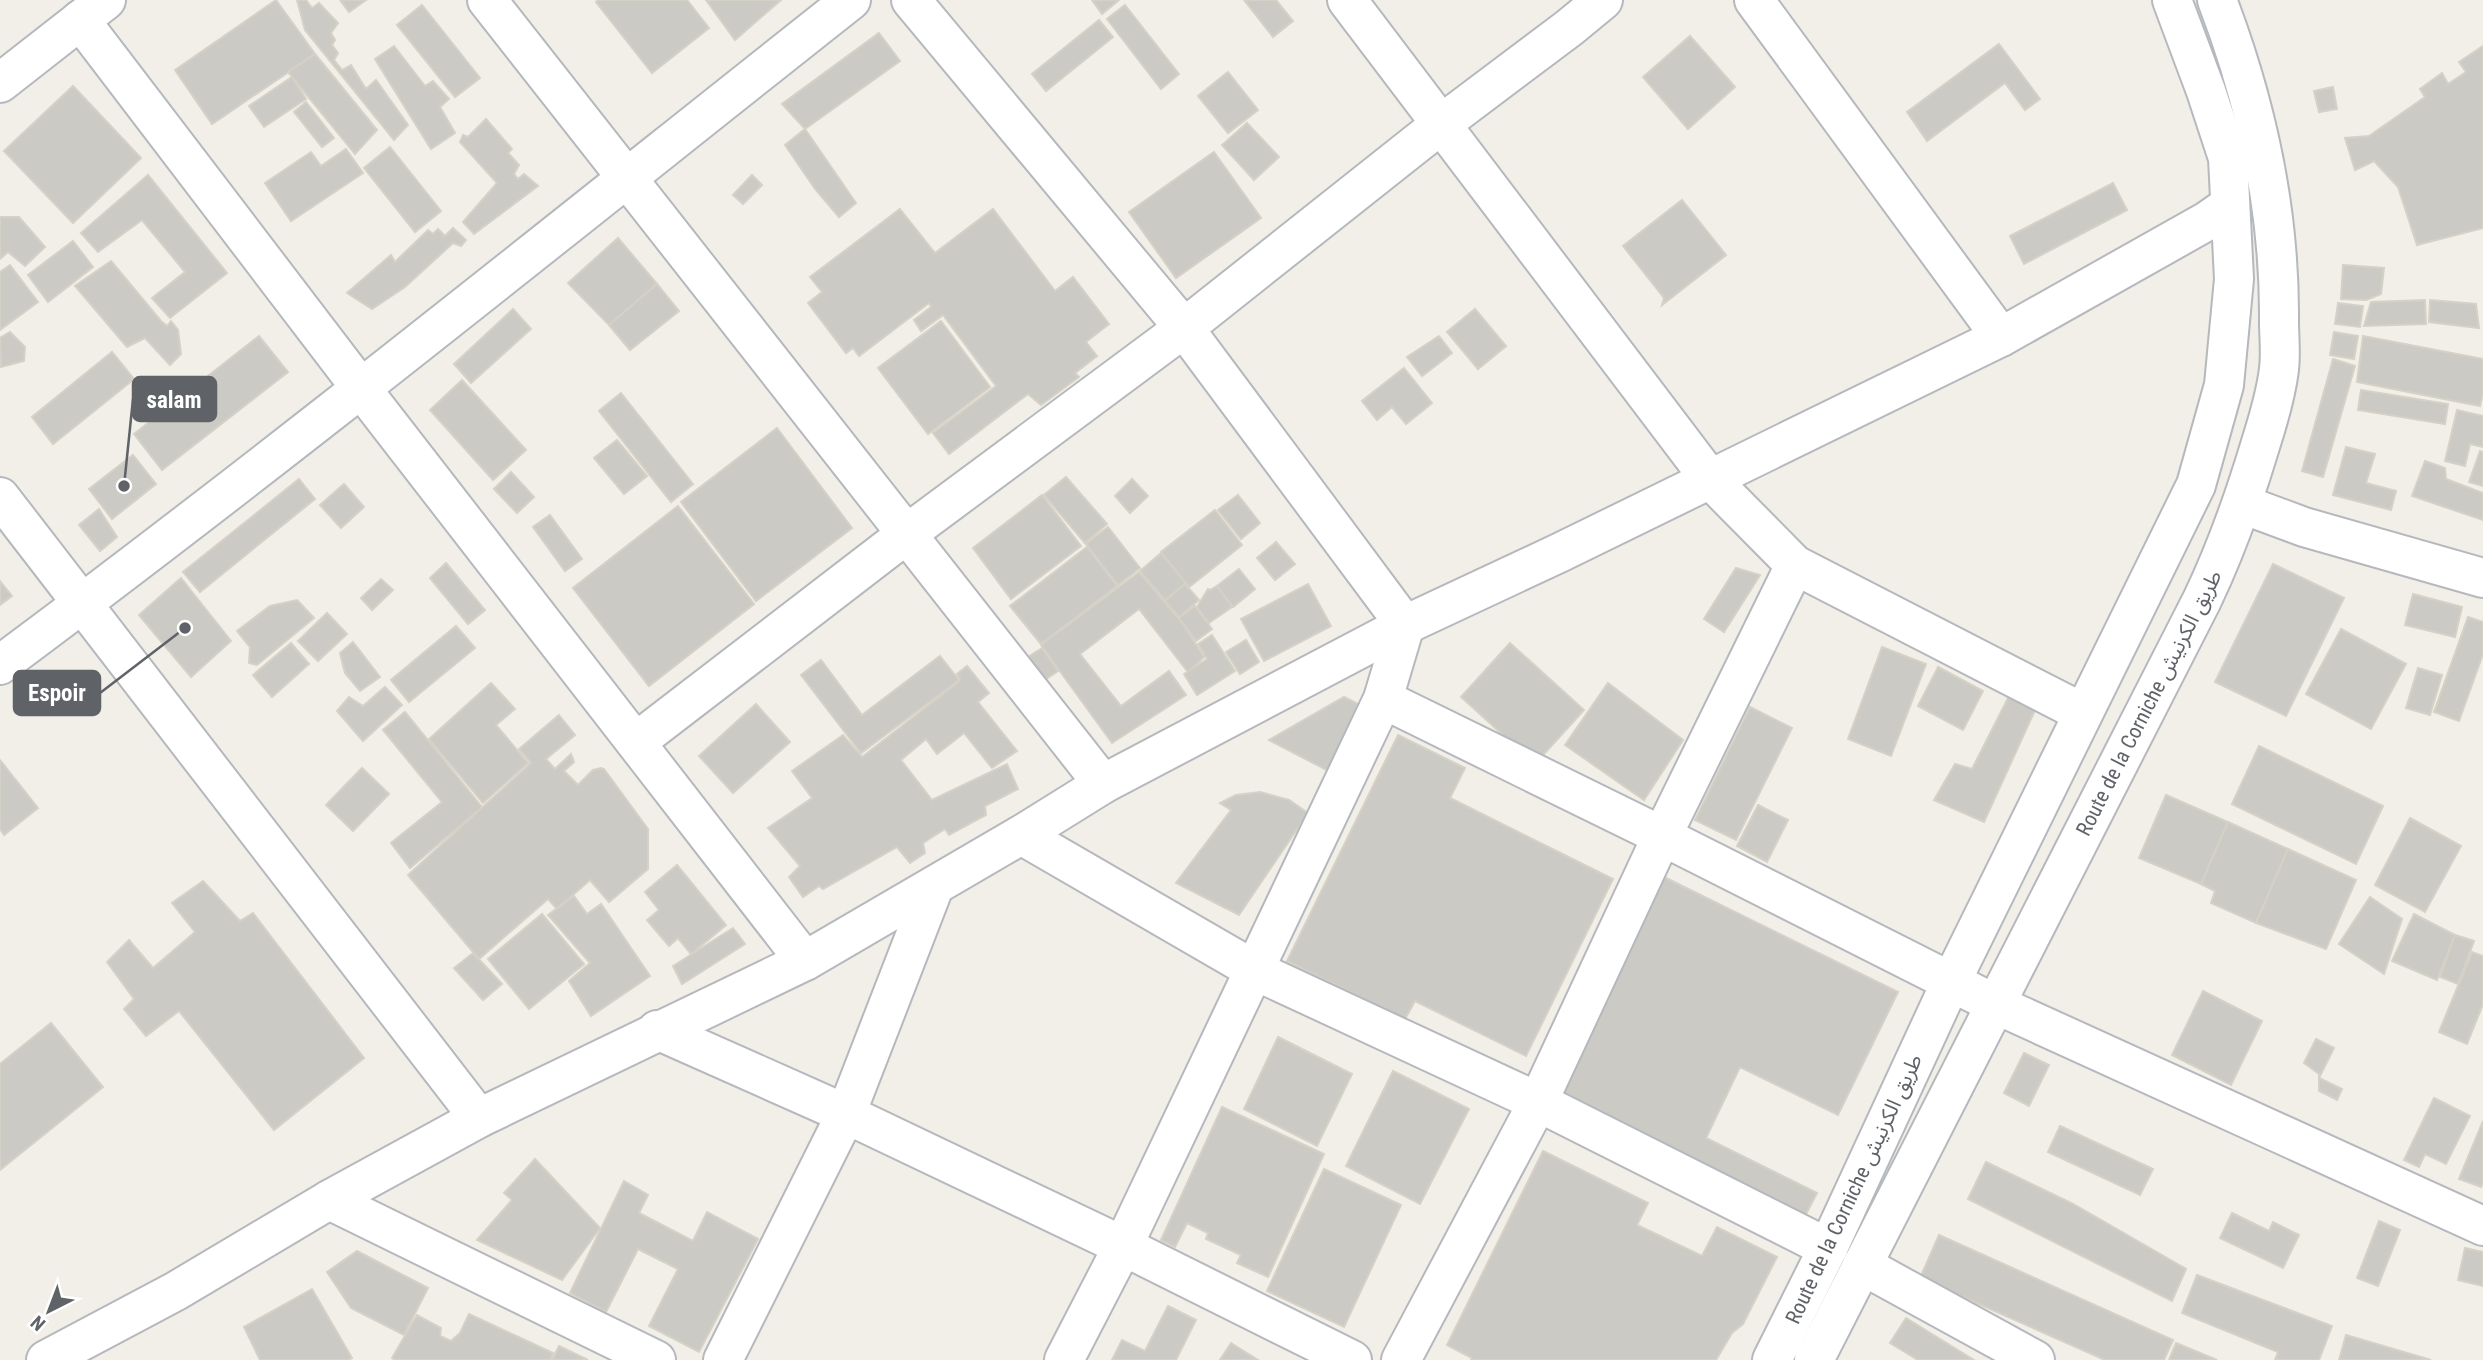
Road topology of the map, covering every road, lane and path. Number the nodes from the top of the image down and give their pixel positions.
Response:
1 (487, 0) edge
2 (851, 0) edge
3 (911, 0) edge
4 (1347, 0) edge
5 (1603, 0) edge
6 (1754, 0) edge
7 (2172, 0) edge
8 (2217, 0) edge
9 (93, 10) edge
10 (0, 83) edge
11 (1440, 125) junction
12 (627, 179) junction
13 (2230, 205) junction
14 (1184, 328) junction
15 (2001, 337) junction
16 (360, 387) junction
17 (1710, 479) junction
18 (0, 497) edge
19 (2242, 503) junction
20 (908, 533) junction
21 (1795, 565) junction
22 (2483, 578) edge
23 (82, 604) junction
24 (1405, 625) junction
25 (0, 665) edge
26 (1383, 699) junction
27 (2083, 713) junction
28 (636, 742) junction
29 (1103, 784) junction
30 (1021, 835) junction
31 (1662, 835) junction
32 (934, 887) junction
33 (805, 961) junction
34 (1256, 971) junction
35 (1951, 982) junction
36 (1994, 1004) junction
37 (657, 1031) junction
38 (1538, 1102) junction
39 (846, 1114) junction
40 (480, 1118) junction
41 (329, 1200) junction
42 (2483, 1226) edge
43 (1123, 1246) junction
44 (1828, 1248) junction
45 (1862, 1265) junction
46 (46, 1360) edge
47 (656, 1360) edge
48 (723, 1360) edge
49 (1064, 1360) edge
50 (1352, 1360) edge
51 (1401, 1360) edge
52 (1772, 1360) edge
53 (1814, 1360) edge
54 (2035, 1360) edge

1 - 12 street
2 - 12 street
3 - 14 street
4 - 11 street
5 - 11 street
6 - 15 street
7 - 13 street, Route de la Corniche طريق الكرنيش
8 - 19 street, Route de la Corniche طريق الكرنيش
9 - 10 street
9 - 16 street
11 - 14 street
11 - 17 street
12 - 16 street
12 - 20 street
13 - 15 street
13 - 27 street, Route de la Corniche طريق الكرنيش
14 - 20 street
14 - 24 street
15 - 17 street
16 - 23 street
16 - 28 street
17 - 21 street
17 - 24 street
18 - 23 street
19 - 22 street
19 - 36 street, Route de la Corniche طريق الكرنيش
20 - 28 street
20 - 29 street
21 - 27 street
21 - 31 street
23 - 25 street
23 - 40 street
24 - 26 street
24 - 29 street
26 - 31 street
26 - 34 street
27 - 35 street, Route de la Corniche طريق الكرنيش
28 - 33 street
29 - 30 street
30 - 32 street
30 - 34 street
31 - 35 street
31 - 38 street
32 - 33 street
32 - 39 street
33 - 37 street
34 - 38 street
34 - 43 street
35 - 36 street
35 - 44 street, Route de la Corniche طريق الكرنيش
36 - 42 street
36 - 45 street, Route de la Corniche طريق الكرنيش
37 - 39 street
37 - 40 street
38 - 44 street
38 - 51 street
39 - 43 street
39 - 48 street
40 - 41 street
41 - 46 street
41 - 47 street
43 - 49 street
43 - 50 street
44 - 52 street, Route de la Corniche طريق الكرنيش
45 - 53 street, Route de la Corniche طريق الكرنيش
45 - 54 street

